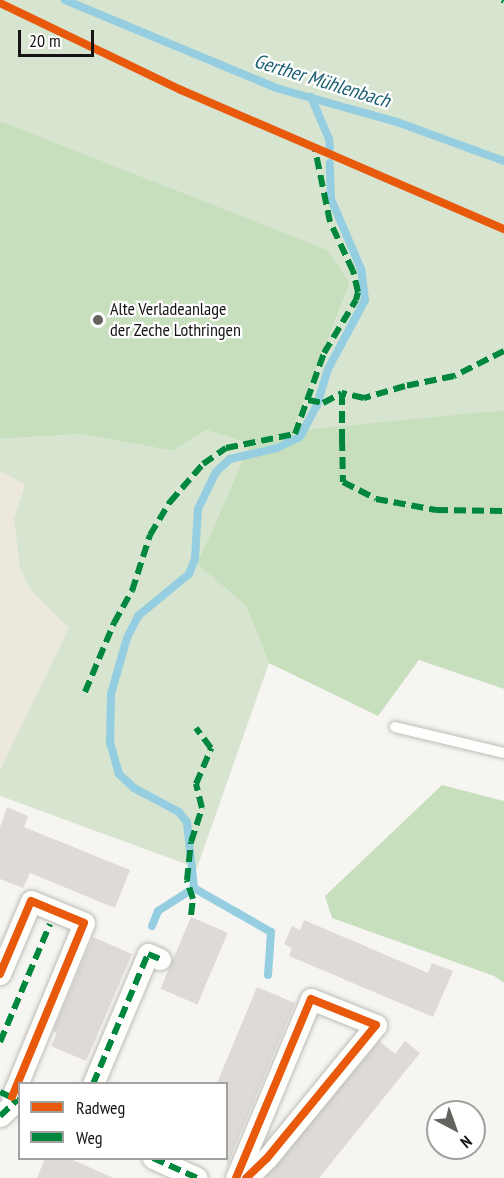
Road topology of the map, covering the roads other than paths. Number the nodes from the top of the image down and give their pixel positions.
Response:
1 (395, 728) dead end
2 (504, 753) edge
3 (160, 959) dead end
4 (0, 974) edge
5 (19, 1082) edge
6 (93, 1082) edge
7 (18, 1083) edge
8 (12, 1098) edge
9 (0, 1116) edge
10 (157, 1160) edge
11 (196, 1178) edge
12 (236, 1178) edge
13 (246, 1178) edge

1 - 2 lane
3 - 6 street
4 - 5 street
7 - 8 street
8 - 9 street
10 - 11 street
12 - 13 street

